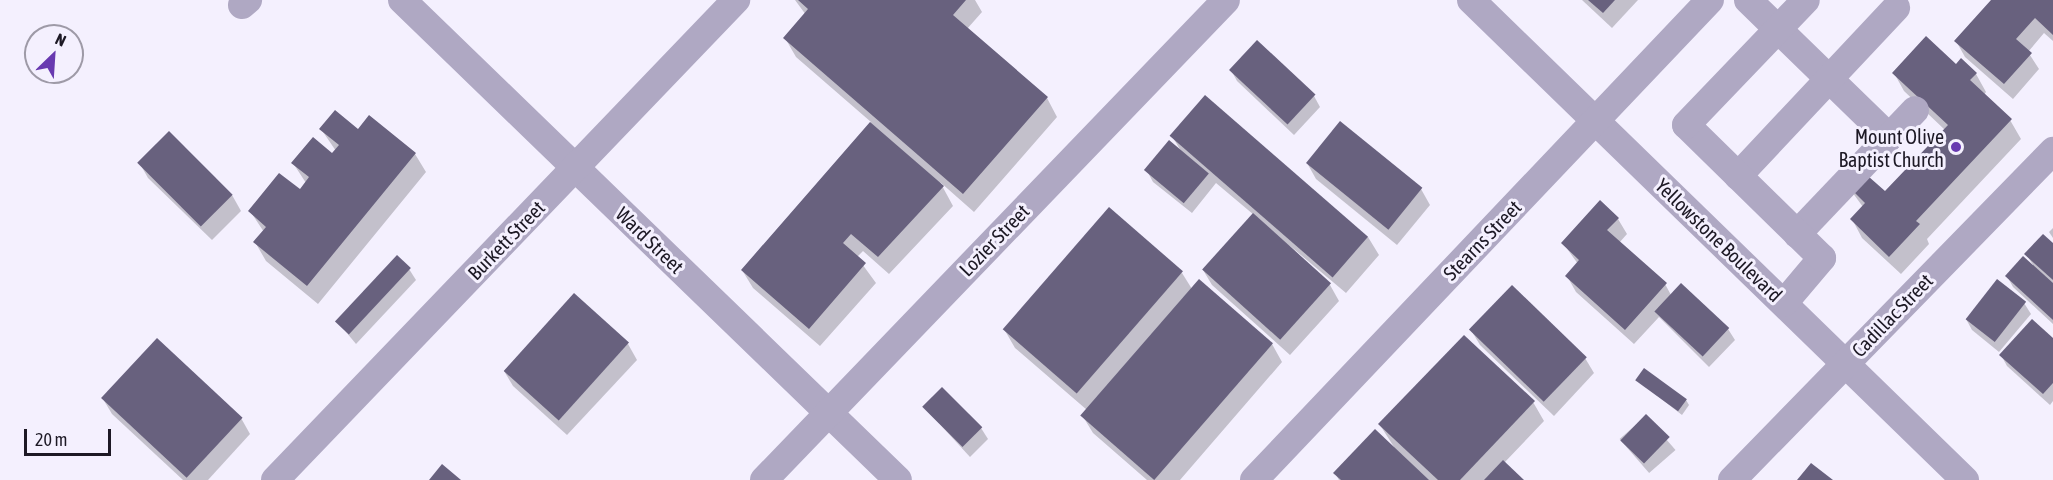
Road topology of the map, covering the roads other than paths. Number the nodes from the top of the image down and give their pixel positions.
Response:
1 (402, 0) edge
2 (736, 0) edge
3 (1226, 0) edge
4 (1471, 0) edge
5 (1710, 0) edge
6 (1748, 0) edge
7 (1806, 0) edge
8 (1896, 8) dead end
9 (1778, 29) junction
10 (1829, 79) junction
11 (1915, 110) dead end
12 (1596, 121) junction
13 (1889, 137) junction
14 (2053, 151) edge
15 (575, 168) junction
16 (1737, 176) junction
17 (1797, 234) junction
18 (1784, 303) junction
19 (1845, 364) junction
20 (828, 412) junction
21 (275, 480) edge
22 (764, 480) edge
23 (898, 480) edge
24 (1254, 480) edge
25 (1732, 480) edge
26 (1965, 480) edge

1 - 15 street, Ward Street
2 - 15 street, Burkett Street
3 - 20 street, Lozier Street
4 - 12 street, Yellowstone Boulevard
5 - 12 street, Stearns Street
6 - 9 street
7 - 9 street
8 - 10 street
9 - 10 street
9 - 16 street
10 - 13 street
10 - 16 street
11 - 13 street
12 - 18 street, Yellowstone Boulevard
12 - 24 street, Stearns Street
13 - 17 street
14 - 19 street, Cadillac Street
15 - 20 street, Ward Street
15 - 21 street, Burkett Street
16 - 17 street
17 - 18 street
18 - 19 street, Yellowstone Boulevard
19 - 25 street, Cadillac Street
19 - 26 street, Yellowstone Boulevard
20 - 22 street, Lozier Street
20 - 23 street, Ward Street

